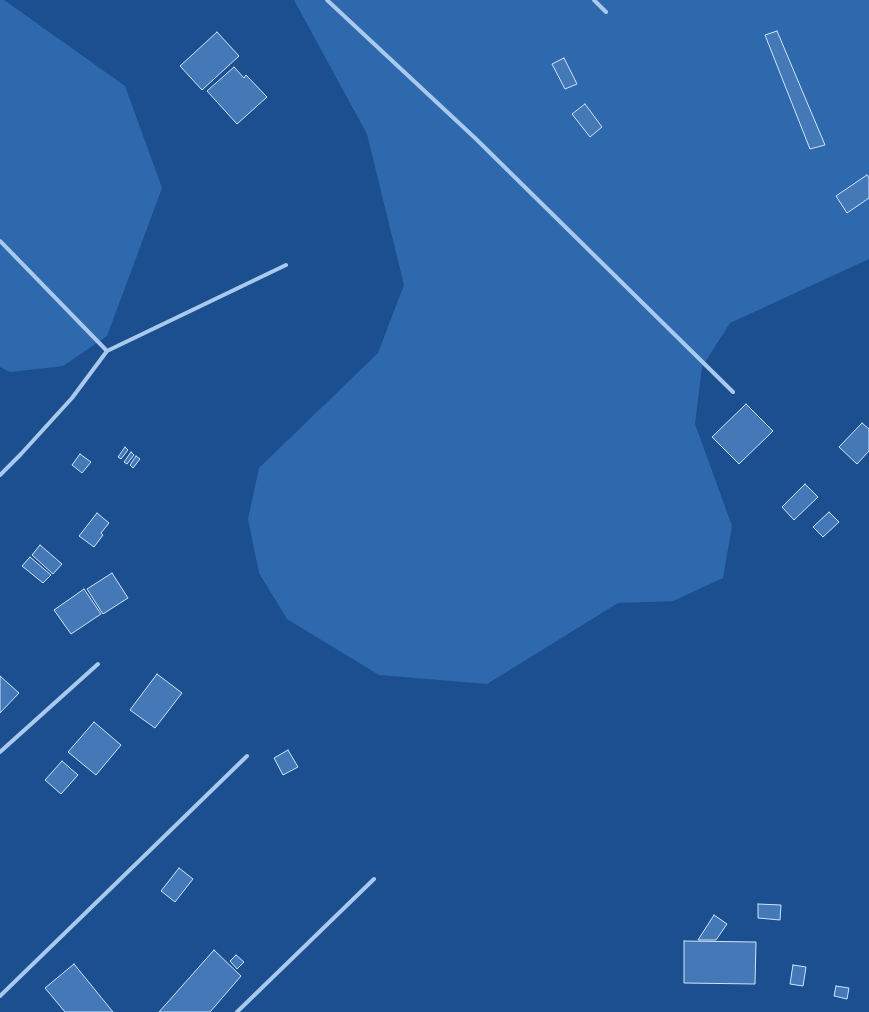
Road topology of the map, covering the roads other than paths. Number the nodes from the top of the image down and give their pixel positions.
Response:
1 (327, 0) edge
2 (594, 0) edge
3 (606, 12) dead end
4 (0, 241) edge
5 (286, 265) dead end
6 (107, 351) junction
7 (733, 392) dead end
8 (0, 475) edge
9 (98, 664) dead end
10 (0, 752) edge
11 (248, 756) dead end
12 (374, 879) dead end
13 (0, 996) edge
14 (237, 1012) edge

1 - 7 street
2 - 3 street
4 - 6 street
5 - 6 street
6 - 8 street
9 - 10 street
11 - 13 street
12 - 14 street

